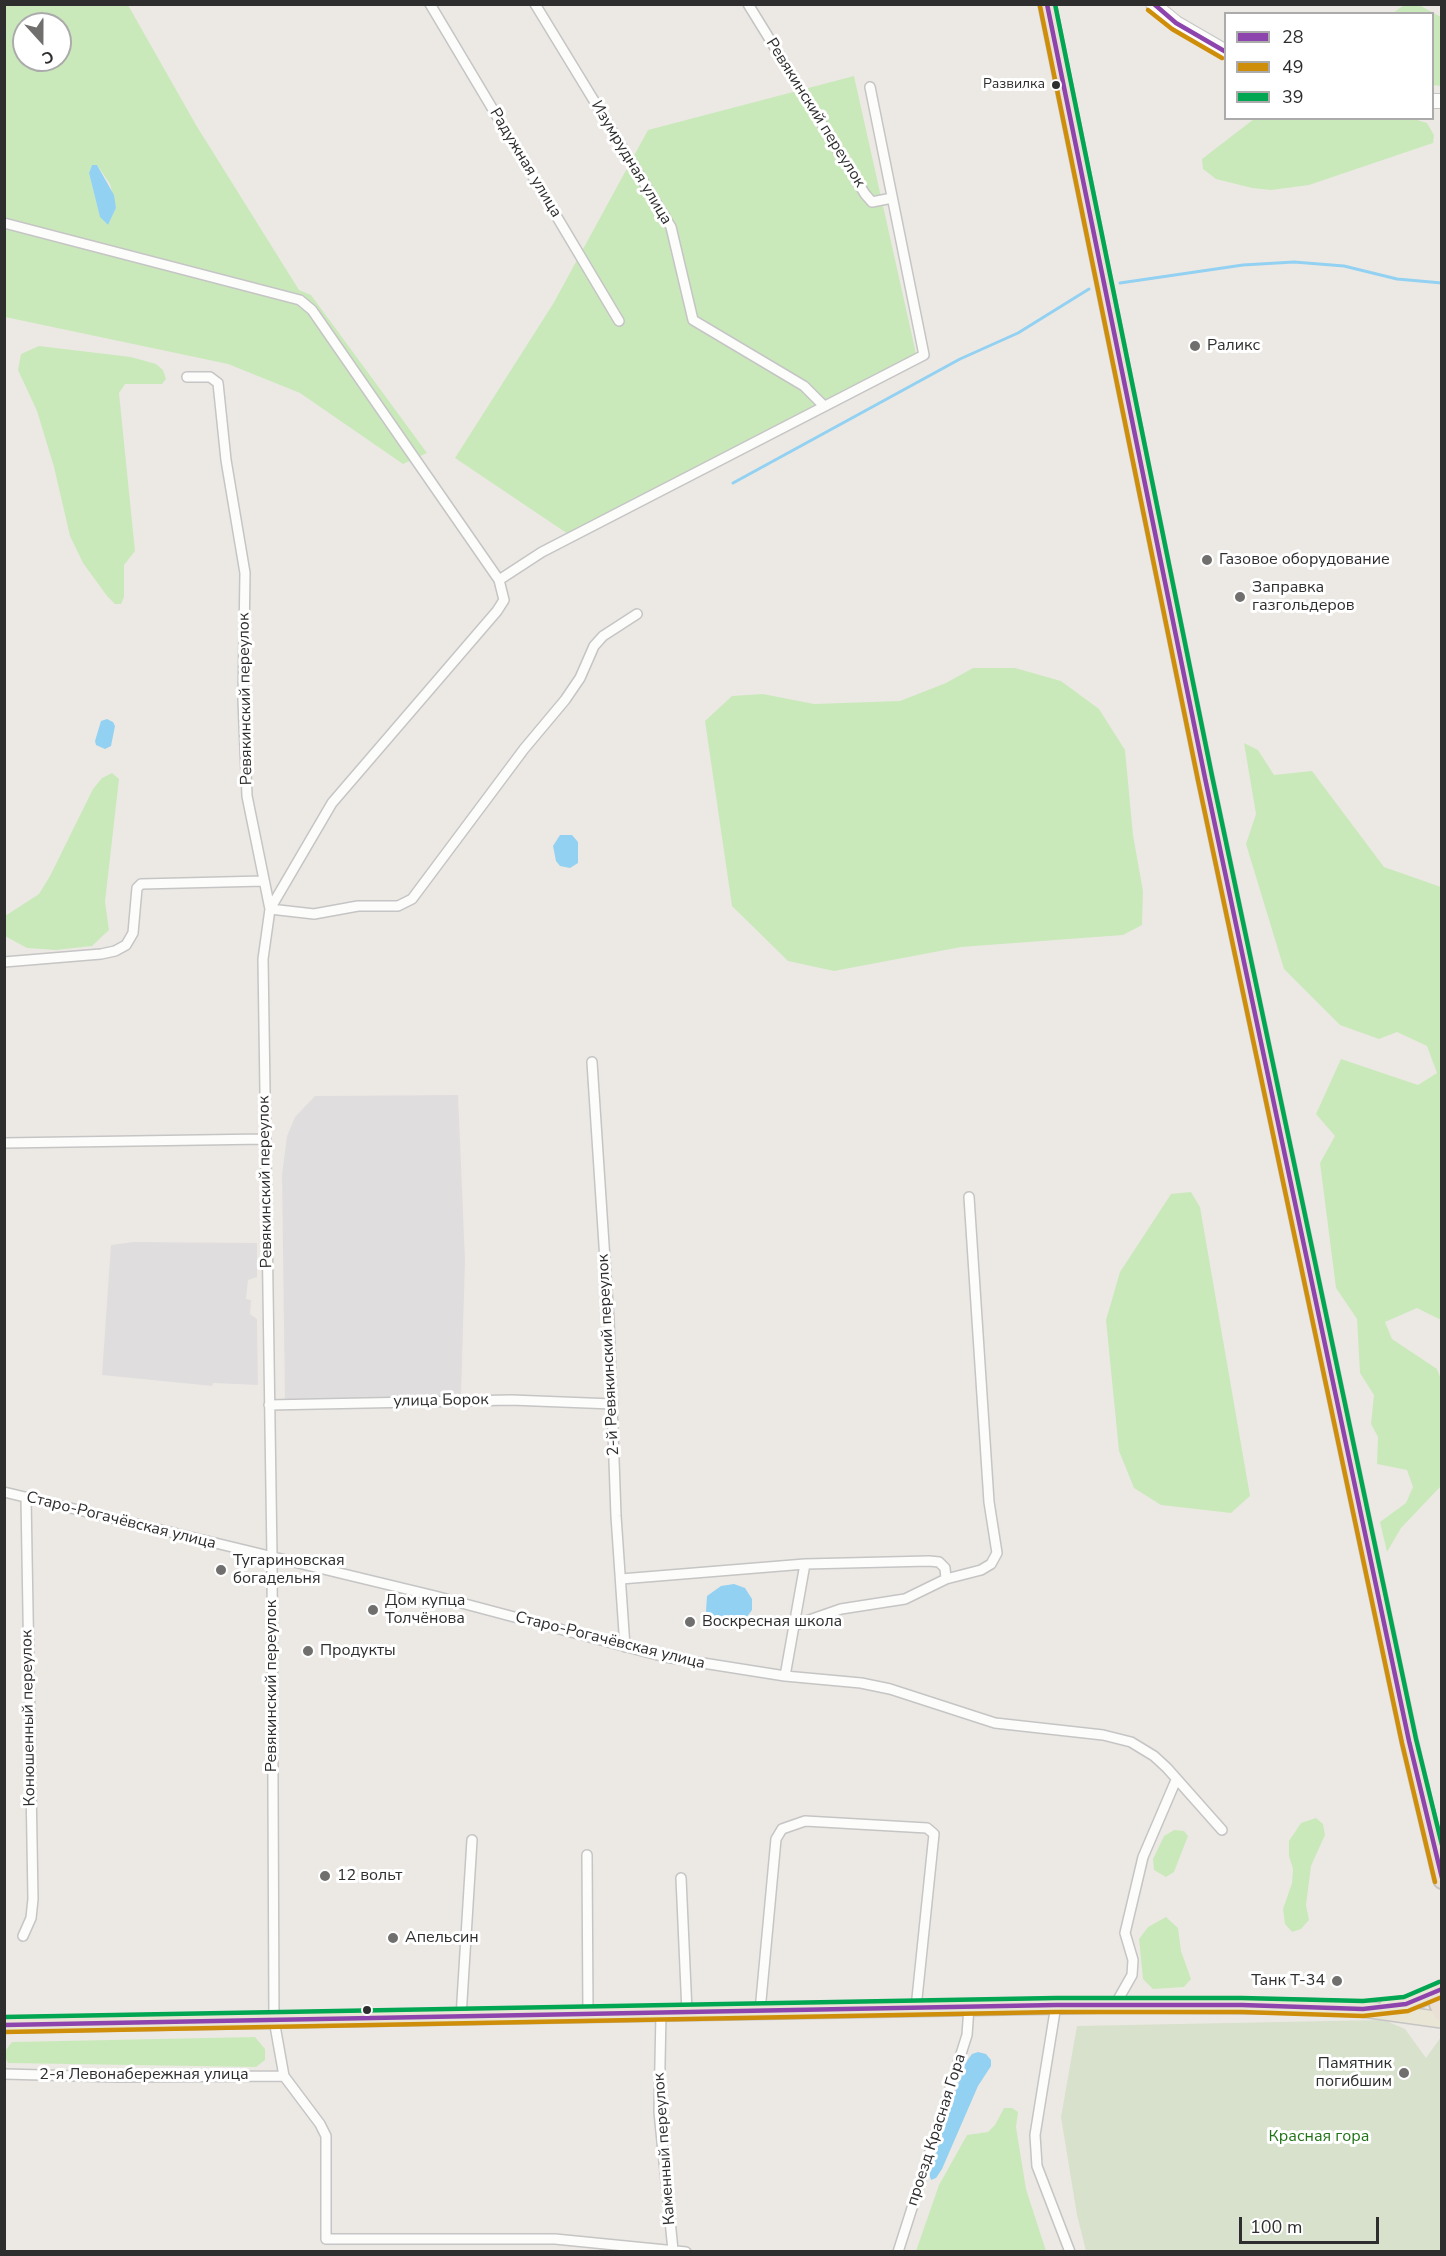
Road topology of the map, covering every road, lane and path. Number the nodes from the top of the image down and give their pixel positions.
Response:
1 (430, 4) edge
2 (535, 4) edge
3 (748, 4) edge
4 (1047, 4) edge
5 (1153, 4) edge
6 (1224, 51) edge
7 (870, 87) dead end
8 (892, 198) junction
9 (4, 223) edge
10 (619, 321) dead end
11 (187, 377) dead end
12 (824, 406) junction
13 (499, 580) junction
14 (637, 615) dead end
15 (264, 881) junction
16 (270, 909) junction
17 (4, 962) edge
18 (592, 1062) dead end
19 (265, 1139) junction
20 (4, 1143) edge
21 (969, 1197) dead end
22 (613, 1404) junction
23 (269, 1405) junction
24 (4, 1492) edge
25 (26, 1497) junction
26 (272, 1557) junction
27 (805, 1564) junction
28 (621, 1579) junction
29 (946, 1580) junction
30 (795, 1625) junction
31 (625, 1647) junction
32 (785, 1676) junction
33 (1176, 1780) junction
34 (1222, 1830) dead end
35 (472, 1840) dead end
36 (587, 1855) dead end
37 (681, 1878) dead end
38 (1442, 1880) edge
39 (23, 1936) dead end
40 (1441, 1990) edge
41 (1115, 2005) junction
42 (1056, 2006) junction
43 (969, 2007) junction
44 (916, 2008) junction
45 (1363, 2009) junction
46 (760, 2011) junction
47 (687, 2012) junction
48 (661, 2013) junction
49 (1442, 2013) edge
50 (588, 2014) junction
51 (461, 2017) junction
52 (274, 2020) junction
53 (1442, 2020) edge
54 (8, 2025) edge
55 (4, 2074) edge
56 (284, 2076) junction
57 (673, 2250) junction
58 (686, 2252) edge
59 (898, 2252) edge
60 (1070, 2252) edge

1 - 10 street, Радужная улица
2 - 12 street, Изумрудная улица
3 - 8 street, Ревякинский переулок
4 - 38 highway
5 - 6 street
7 - 8 street
8 - 12 street
9 - 13 street
11 - 15 street, Ревякинский переулок
12 - 13 street
13 - 16 street
14 - 16 street
15 - 16 street, Ревякинский переулок
15 - 17 street
16 - 19 street, Ревякинский переулок
18 - 22 street, 2-й Ревякинский переулок
19 - 20 street
19 - 23 street, Ревякинский переулок
21 - 29 street
22 - 23 street, улица Борок
22 - 28 street, 2-й Ревякинский переулок
23 - 26 street, Ревякинский переулок
24 - 25 street, Старо-Рогачёвская улица
25 - 26 street, Старо-Рогачёвская улица
25 - 39 street, Конюшенный переулок
26 - 31 street, Старо-Рогачёвская улица
26 - 52 street, Ревякинский переулок
27 - 28 street
27 - 29 street
27 - 30 street
28 - 31 street, 2-й Ревякинский переулок
29 - 30 street
30 - 32 street
31 - 32 street, Старо-Рогачёвская улица
32 - 33 street, Старо-Рогачёвская улица
33 - 34 street, Старо-Рогачёвская улица
33 - 41 street
35 - 51 street
36 - 50 street
37 - 47 street
40 - 45 main road
40 - 49 highway
41 - 42 main road
41 - 45 main road
42 - 43 main road
42 - 60 street
43 - 44 main road
43 - 59 street, проезд Красная Гора
44 - 46 main road
44 - 46 street
45 - 53 main road
46 - 47 main road
47 - 48 main road
48 - 50 main road
48 - 57 street, Каменный переулок
50 - 51 main road
51 - 52 main road
52 - 54 main road
52 - 56 street, Ревякинский переулок
55 - 56 street, 2-я Левонабережная улица
56 - 57 street
57 - 58 street

